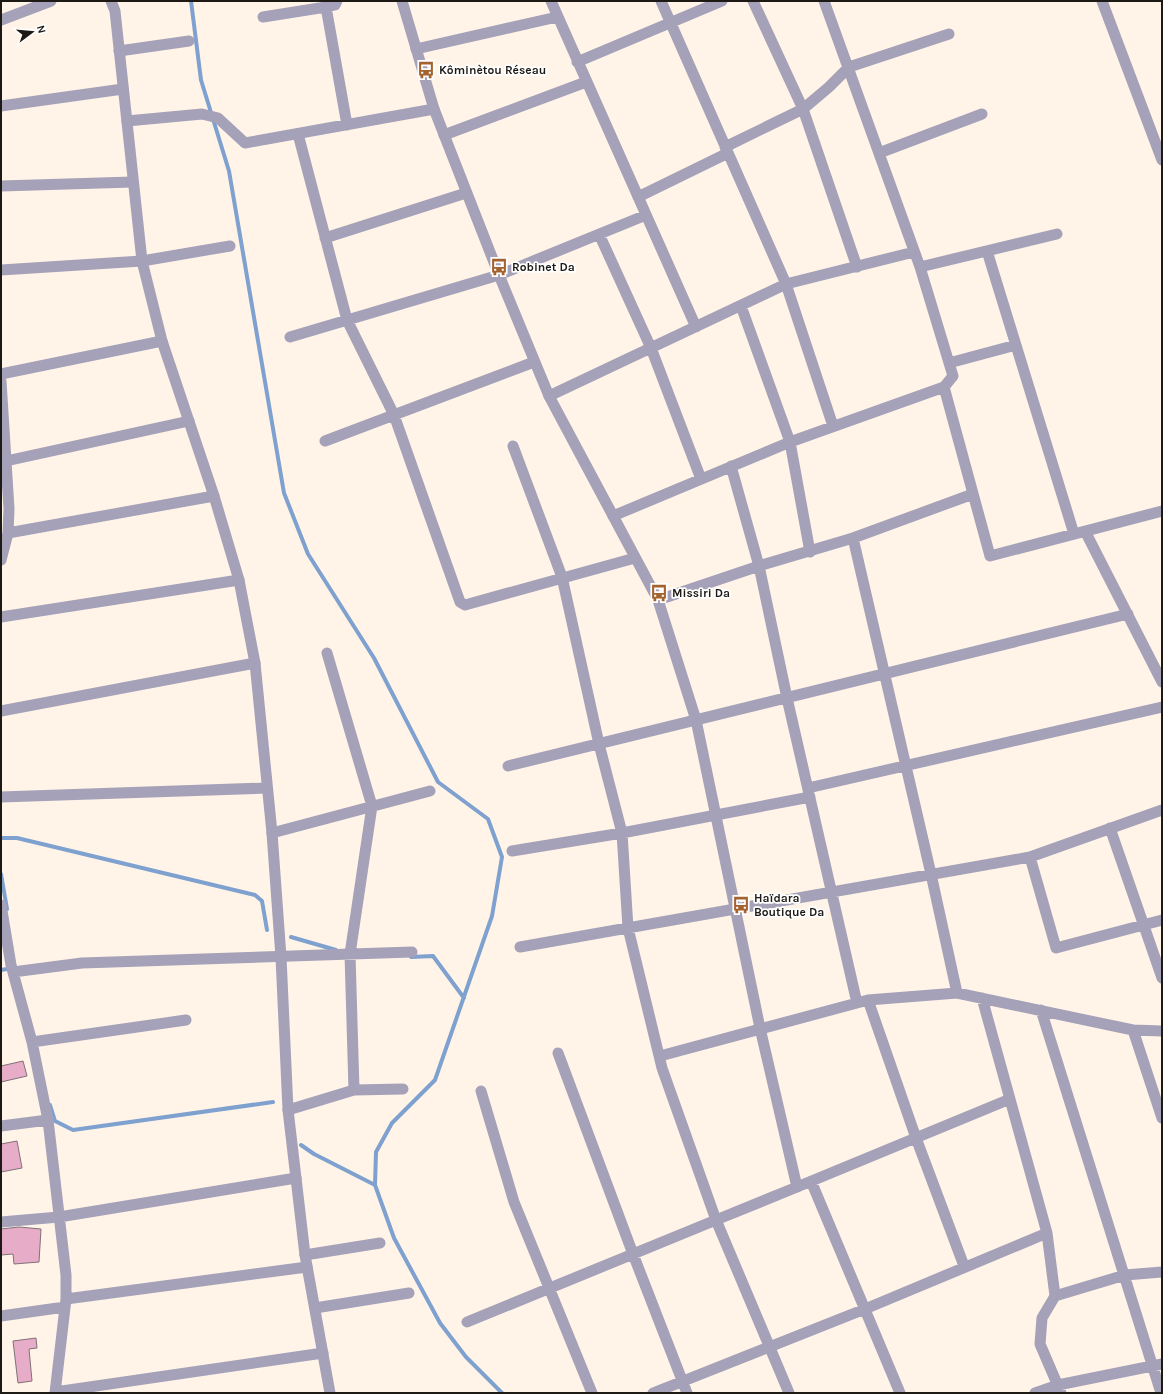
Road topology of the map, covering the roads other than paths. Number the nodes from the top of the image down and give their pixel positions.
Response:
1 (48, 1) edge
2 (111, 1) edge
3 (337, 1) edge
4 (402, 1) edge
5 (551, 1) edge
6 (661, 1) edge
7 (722, 1) edge
8 (753, 1) edge
9 (824, 1) edge
10 (1102, 1) edge
11 (326, 7) junction
12 (557, 17) junction
13 (263, 18) dead end
14 (1, 20) edge
15 (670, 23) junction
16 (949, 34) dead end
17 (189, 41) dead end
18 (416, 49) junction
19 (119, 51) junction
20 (577, 62) junction
21 (849, 67) junction
22 (586, 82) junction
23 (123, 89) junction
24 (1, 106) edge
25 (803, 108) junction
26 (434, 109) junction
27 (982, 114) dead end
28 (127, 120) junction
29 (347, 125) junction
30 (298, 134) junction
31 (444, 134) junction
32 (726, 150) junction
33 (879, 153) junction
34 (1162, 160) edge
35 (134, 182) junction
36 (1, 186) edge
37 (466, 192) junction
38 (638, 197) junction
39 (646, 215) junction
40 (598, 234) junction
41 (1057, 234) dead end
42 (325, 238) junction
43 (230, 246) dead end
44 (987, 251) junction
45 (914, 252) junction
46 (142, 261) junction
47 (857, 266) junction
48 (920, 267) junction
49 (1, 270) edge
50 (499, 275) junction
51 (786, 284) junction
52 (741, 306) junction
53 (347, 320) junction
54 (696, 327) junction
55 (290, 337) dead end
56 (162, 342) junction
57 (1016, 345) junction
58 (651, 348) junction
59 (534, 362) junction
60 (949, 363) junction
61 (1, 374) edge
62 (1, 381) edge
63 (944, 387) junction
64 (549, 396) junction
65 (394, 415) junction
66 (189, 421) junction
67 (833, 426) junction
68 (325, 441) dead end
69 (790, 442) junction
70 (513, 446) dead end
71 (6, 461) junction
72 (731, 466) junction
73 (4, 475) edge
74 (701, 479) junction
75 (973, 494) junction
76 (214, 496) junction
77 (1162, 511) edge
78 (613, 516) junction
79 (1086, 531) junction
80 (8, 533) junction
81 (1074, 534) junction
82 (853, 538) junction
83 (810, 552) junction
84 (636, 558) junction
85 (1, 560) edge
86 (759, 566) junction
87 (562, 577) junction
88 (239, 580) junction
89 (658, 600) junction
90 (1128, 614) junction
91 (1, 617) edge
92 (326, 653) dead end
93 (255, 663) junction
94 (885, 674) junction
95 (1162, 682) edge
96 (787, 698) junction
97 (1162, 707) edge
98 (1, 711) edge
99 (696, 720) junction
100 (599, 744) junction
101 (508, 766) dead end
102 (906, 766) junction
103 (267, 788) junction
104 (430, 791) dead end
105 (809, 792) junction
106 (1, 796) edge
107 (372, 806) junction
108 (1162, 810) edge
109 (715, 815) junction
110 (1110, 828) junction
111 (272, 833) junction
112 (622, 834) junction
113 (512, 851) dead end
114 (1030, 857) junction
115 (931, 874) junction
116 (832, 892) junction
117 (1, 905) edge
118 (735, 909) junction
119 (1162, 920) edge
120 (1144, 925) junction
121 (628, 928) junction
122 (520, 947) dead end
123 (412, 952) dead end
124 (350, 954) junction
125 (281, 957) junction
126 (8, 968) edge
127 (1162, 978) edge
128 (957, 993) junction
129 (982, 998) junction
130 (862, 1001) junction
131 (1041, 1010) junction
132 (186, 1020) dead end
133 (760, 1028) junction
134 (1133, 1030) junction
135 (1162, 1031) edge
136 (32, 1042) junction
137 (558, 1053) dead end
138 (660, 1056) junction
139 (403, 1089) dead end
140 (354, 1090) junction
141 (481, 1091) dead end
142 (1010, 1099) junction
143 (288, 1110) junction
144 (1162, 1118) edge
145 (48, 1120) junction
146 (1, 1126) edge
147 (916, 1138) junction
148 (296, 1178) junction
149 (811, 1181) junction
150 (797, 1187) junction
151 (59, 1217) junction
152 (716, 1220) junction
153 (1, 1222) edge
154 (1047, 1233) junction
155 (380, 1243) dead end
156 (633, 1254) junction
157 (305, 1255) junction
158 (964, 1266) junction
159 (307, 1267) junction
160 (1162, 1272) edge
161 (1125, 1275) junction
162 (550, 1288) junction
163 (409, 1293) dead end
164 (1055, 1296) junction
165 (66, 1303) junction
166 (314, 1308) junction
167 (865, 1309) junction
168 (1, 1316) edge
169 (467, 1322) dead end
170 (769, 1347) junction
171 (323, 1353) junction
172 (1157, 1365) edge
173 (683, 1381) junction
174 (1060, 1389) edge
175 (55, 1392) edge
176 (330, 1393) edge
177 (592, 1393) edge
178 (653, 1393) edge
179 (687, 1393) edge
180 (789, 1393) edge
181 (900, 1393) edge
182 (1035, 1393) edge
183 (1161, 1393) edge

1 - 14 street
2 - 19 street
3 - 11 street
4 - 18 street
5 - 12 street
6 - 15 street
7 - 15 street
8 - 25 street
9 - 21 street
10 - 34 street
11 - 13 street
11 - 29 street
12 - 18 street
12 - 20 street
15 - 20 street
15 - 32 street
16 - 21 street
17 - 19 street
18 - 26 street
19 - 23 street
20 - 22 street
21 - 25 street
21 - 33 street
22 - 31 street
22 - 38 street
23 - 24 street
23 - 28 street
25 - 32 street
25 - 47 street
26 - 29 street
26 - 31 street
27 - 33 street
28 - 30 street
28 - 35 street
29 - 30 street
30 - 42 street
31 - 37 street
32 - 38 street
32 - 51 street
33 - 45 street
35 - 36 street
35 - 46 street
37 - 42 street
37 - 50 street
38 - 39 street
39 - 40 street
39 - 54 street
40 - 50 street
40 - 58 street
41 - 44 street
42 - 53 street
43 - 46 street
44 - 48 street
44 - 57 street
45 - 47 street
45 - 48 street
46 - 49 street
46 - 56 street
47 - 51 street
48 - 60 street
50 - 53 street
50 - 59 street
51 - 52 street
51 - 67 street
52 - 54 street
52 - 69 street
53 - 55 street
53 - 65 street
54 - 58 street
56 - 61 street
56 - 66 street
57 - 60 street
57 - 81 street
58 - 64 street
58 - 74 street
59 - 64 street
59 - 65 street
60 - 63 street
62 - 71 street
63 - 67 street
63 - 75 street
64 - 78 street
65 - 68 street
65 - 87 street
66 - 71 street
66 - 76 street
67 - 69 street
69 - 72 street
69 - 83 street
70 - 87 street
71 - 73 street
72 - 74 street
72 - 86 street
73 - 80 street
74 - 78 street
75 - 81 street
75 - 82 street
76 - 80 street
76 - 88 street
77 - 79 street
78 - 84 street
79 - 81 street
79 - 90 street
80 - 85 street
82 - 83 street
82 - 94 street
83 - 86 street
84 - 87 street
84 - 89 street
86 - 89 street
86 - 96 street
87 - 100 street
88 - 91 street
88 - 93 street
89 - 99 street
90 - 94 street
90 - 95 street
92 - 107 street
93 - 98 street
93 - 103 street
94 - 96 street
94 - 102 street
96 - 99 street
96 - 105 street
97 - 102 street
99 - 100 street
99 - 109 street
100 - 101 street
100 - 112 street
102 - 105 street
102 - 115 street
103 - 106 street
103 - 111 street
104 - 107 street
105 - 109 street
105 - 116 street
107 - 111 street
107 - 124 street
108 - 110 street
109 - 112 street
109 - 118 street
110 - 114 street
110 - 120 street
111 - 125 street
112 - 113 street
112 - 121 street
114 - 115 street
114 - 120 street
115 - 116 street
115 - 128 street
116 - 118 street
116 - 130 street
117 - 126 street
118 - 121 street
118 - 133 street
119 - 120 street
120 - 127 street
121 - 122 street
121 - 138 street
123 - 124 street
124 - 125 street
124 - 140 street
125 - 126 street
125 - 143 street
126 - 136 street
128 - 129 street
128 - 130 street
129 - 131 street
129 - 142 street
130 - 133 street
130 - 147 street
131 - 134 street
131 - 161 street
132 - 136 street
133 - 138 street
133 - 150 street
134 - 135 street
134 - 144 street
136 - 145 street
137 - 156 street
138 - 152 street
139 - 140 street
140 - 143 street
141 - 162 street
142 - 147 street
142 - 154 street
143 - 148 street
145 - 146 street
145 - 151 street
147 - 149 street
147 - 158 street
148 - 151 street
148 - 157 street
149 - 150 street
149 - 167 street
150 - 152 street
151 - 153 street
151 - 165 street
152 - 156 street
152 - 170 street
154 - 158 street
154 - 164 street
155 - 157 street
156 - 162 street
156 - 173 street
157 - 159 street
158 - 167 street
159 - 165 street
159 - 166 street
160 - 161 street
161 - 164 street
161 - 172 street
162 - 169 street
162 - 177 street
163 - 166 street
164 - 174 street
165 - 168 street
165 - 175 street
166 - 171 street
167 - 170 street
167 - 181 street
170 - 173 street
170 - 180 street
171 - 175 street
171 - 176 street
172 - 174 street
172 - 183 street
173 - 178 street
173 - 179 street
174 - 182 street

